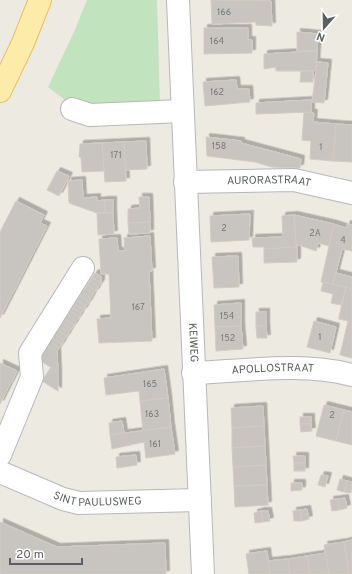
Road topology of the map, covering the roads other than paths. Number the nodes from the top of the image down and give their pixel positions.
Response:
1 (40, 0) edge
2 (178, 0) edge
3 (0, 91) edge
4 (72, 109) dead end
5 (182, 111) junction
6 (185, 182) junction
7 (352, 193) edge
8 (83, 268) dead end
9 (193, 373) junction
10 (352, 375) edge
11 (0, 455) edge
12 (0, 472) edge
13 (200, 500) junction
14 (203, 574) edge

1 - 3 main road
2 - 5 street, KEIWEG
4 - 5 street
5 - 6 street, KEIWEG
6 - 7 street, AURORASTRAAT
6 - 9 street, KEIWEG
8 - 11 street
9 - 10 street, APOLLOSTRAAT
9 - 13 street, KEIWEG
12 - 13 street, SINT PAULUSWEG
13 - 14 street, KEIWEG

